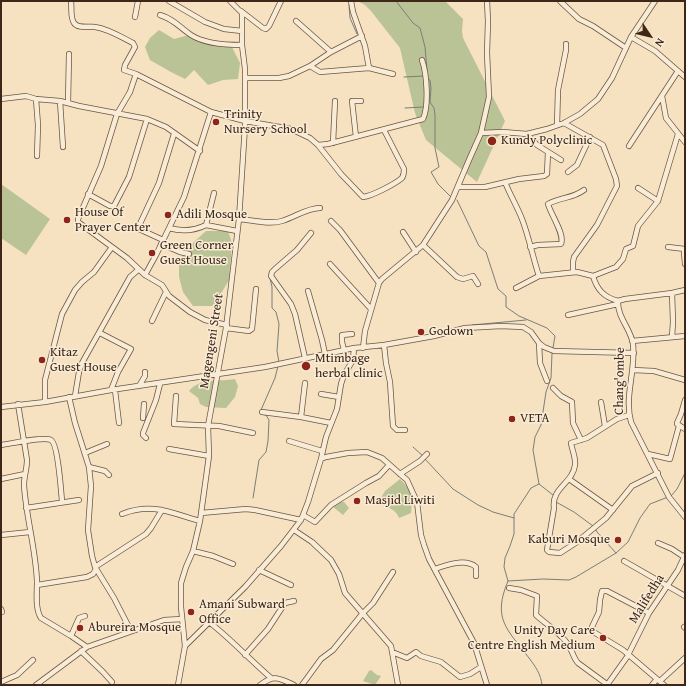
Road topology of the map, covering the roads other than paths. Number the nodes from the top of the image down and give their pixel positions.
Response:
1 (71, 1) edge
2 (138, 1) edge
3 (169, 1) edge
4 (230, 1) edge
5 (281, 1) edge
6 (351, 1) edge
7 (487, 1) edge
8 (560, 1) edge
9 (655, 1) edge
10 (241, 11) junction
11 (160, 15) dead end
12 (135, 16) dead end
13 (296, 21) dead end
14 (242, 31) junction
15 (362, 36) junction
16 (631, 37) junction
17 (566, 44) dead end
18 (242, 45) junction
19 (626, 48) junction
20 (331, 52) junction
21 (69, 54) dead end
22 (422, 60) dead end
23 (310, 66) junction
24 (369, 68) junction
25 (678, 70) junction
26 (136, 74) junction
27 (393, 74) dead end
28 (685, 77) edge
29 (246, 78) junction
30 (662, 96) junction
31 (1, 99) edge
32 (36, 99) junction
33 (60, 101) junction
34 (335, 101) dead end
35 (361, 101) dead end
36 (68, 103) junction
37 (211, 112) junction
38 (117, 114) junction
39 (147, 119) junction
40 (245, 121) junction
41 (564, 123) junction
42 (557, 125) junction
43 (384, 130) junction
44 (482, 133) junction
45 (174, 134) junction
46 (527, 134) junction
47 (678, 134) junction
48 (356, 137) junction
49 (590, 137) junction
50 (685, 142) edge
51 (333, 143) junction
52 (318, 145) junction
53 (629, 146) dead end
54 (63, 147) dead end
55 (200, 151) junction
56 (548, 152) junction
57 (36, 156) dead end
58 (560, 160) dead end
59 (568, 172) dead end
60 (505, 182) junction
61 (459, 187) junction
62 (638, 188) dead end
63 (584, 190) dead end
64 (214, 193) dead end
65 (88, 194) junction
66 (658, 201) junction
67 (320, 208) dead end
68 (239, 219) junction
69 (331, 221) dead end
70 (206, 225) junction
71 (169, 228) junction
72 (237, 231) junction
73 (403, 232) dead end
74 (311, 233) dead end
75 (162, 242) junction
76 (423, 245) junction
77 (112, 247) junction
78 (530, 247) junction
79 (668, 247) dead end
80 (685, 249) edge
81 (416, 252) junction
82 (189, 254) dead end
83 (330, 264) dead end
84 (685, 264) edge
85 (138, 270) junction
86 (573, 272) junction
87 (145, 275) junction
88 (539, 276) junction
89 (593, 276) junction
90 (379, 283) junction
91 (478, 284) dead end
92 (516, 288) dead end
93 (256, 289) dead end
94 (308, 290) dead end
95 (685, 290) edge
96 (166, 292) junction
97 (672, 293) junction
98 (618, 302) junction
99 (371, 309) junction
100 (568, 315) dead end
101 (152, 321) dead end
102 (226, 326) junction
103 (100, 333) junction
104 (352, 334) dead end
105 (685, 336) edge
106 (672, 337) junction
107 (632, 341) junction
108 (539, 343) junction
109 (384, 345) junction
110 (354, 348) junction
111 (363, 348) junction
112 (344, 350) junction
113 (634, 353) junction
114 (325, 354) junction
115 (305, 358) junction
116 (632, 370) junction
117 (145, 372) dead end
118 (219, 374) junction
119 (685, 380) edge
120 (547, 381) dead end
121 (305, 383) dead end
122 (160, 384) junction
123 (139, 386) junction
124 (553, 388) dead end
125 (113, 390) junction
126 (321, 394) dead end
127 (75, 396) junction
128 (176, 396) dead end
129 (69, 397) junction
130 (339, 397) junction
131 (685, 400) edge
132 (45, 402) junction
133 (601, 402) dead end
134 (18, 404) junction
135 (144, 404) dead end
136 (1, 407) edge
137 (262, 412) dead end
138 (629, 415) junction
139 (137, 417) dead end
140 (301, 417) junction
141 (142, 418) junction
142 (148, 419) junction
143 (119, 423) dead end
144 (331, 423) junction
145 (208, 426) junction
146 (605, 426) junction
147 (680, 426) junction
148 (685, 429) edge
149 (404, 430) dead end
150 (253, 433) dead end
151 (146, 438) dead end
152 (581, 440) junction
153 (24, 441) junction
154 (289, 441) dead end
155 (108, 444) dead end
156 (1, 445) edge
157 (169, 449) dead end
158 (322, 451) junction
159 (85, 453) junction
160 (427, 454) dead end
161 (648, 454) junction
162 (209, 456) junction
163 (321, 459) junction
164 (389, 465) junction
165 (89, 467) junction
166 (658, 473) junction
167 (25, 474) junction
168 (400, 474) junction
169 (109, 475) dead end
170 (1, 479) edge
171 (569, 479) junction
172 (79, 500) dead end
173 (62, 501) junction
174 (26, 508) junction
175 (162, 510) junction
176 (613, 510) junction
177 (201, 513) junction
178 (122, 514) dead end
179 (302, 517) junction
180 (685, 517) edge
181 (200, 521) junction
182 (294, 530) junction
183 (30, 532) junction
184 (1, 535) edge
185 (658, 543) dead end
186 (193, 551) junction
187 (684, 556) edge
188 (624, 560) dead end
189 (233, 564) dead end
190 (96, 568) junction
191 (434, 569) junction
192 (259, 570) junction
193 (393, 572) dead end
194 (476, 576) dead end
195 (37, 585) junction
196 (291, 585) dead end
197 (667, 585) junction
198 (509, 588) dead end
199 (685, 596) edge
200 (294, 601) dead end
201 (363, 613) junction
202 (648, 613) junction
203 (85, 616) dead end
204 (182, 619) junction
205 (209, 622) junction
206 (131, 631) junction
207 (72, 636) junction
208 (185, 646) junction
209 (86, 647) junction
210 (81, 651) junction
211 (392, 652) junction
212 (245, 655) junction
213 (628, 655) junction
214 (685, 658) edge
215 (33, 660) dead end
216 (481, 667) junction
217 (271, 678) junction
218 (10, 679) junction
219 (1, 682) edge
220 (112, 682) dead end
221 (660, 682) edge
222 (11, 685) edge
223 (36, 685) edge
224 (178, 685) edge
225 (260, 685) edge
226 (294, 685) edge
227 (302, 685) edge
228 (398, 685) edge
229 (487, 685) edge
230 (608, 685) edge
231 (652, 685) edge

1 - 26 street
2 - 12 street
3 - 14 street
4 - 10 street
5 - 10 street
6 - 15 street
7 - 44 street
8 - 19 street
9 - 16 street
10 - 14 street, Magengeni Street
11 - 18 street
13 - 20 street
14 - 18 street, Magengeni Street
15 - 20 street
15 - 24 street
16 - 19 street
16 - 25 street
17 - 42 street
18 - 29 street, Magengeni Street
19 - 41 street
20 - 23 street
21 - 36 street
22 - 43 street
23 - 24 street
23 - 29 street
24 - 27 street
25 - 28 street
25 - 30 street
26 - 37 street
26 - 38 street
29 - 40 street, Magengeni Street
30 - 47 street
30 - 53 street
31 - 32 street
32 - 33 street
32 - 57 street
33 - 36 street
33 - 54 street
34 - 51 street
35 - 48 street
36 - 38 street
37 - 40 street
37 - 55 street
38 - 39 street
38 - 65 street
39 - 45 street
39 - 65 street
40 - 52 street
40 - 68 street, Magengeni Street
41 - 42 street
41 - 49 street
42 - 46 street
43 - 48 street
43 - 52 street
44 - 46 street
44 - 61 street
45 - 55 street
45 - 75 street
46 - 56 street
47 - 50 street
47 - 66 street
48 - 51 street
49 - 59 street
49 - 86 street
51 - 52 street
55 - 71 street
56 - 58 street
56 - 60 street
60 - 61 street
60 - 78 street
61 - 76 street
62 - 66 street
63 - 78 street
64 - 70 street
65 - 77 street
66 - 89 street
67 - 68 street
68 - 72 street, Magengeni Street
69 - 90 street
70 - 71 street
70 - 72 street
71 - 75 street
72 - 102 street, Magengeni Street
73 - 81 street
74 - 115 street
75 - 82 street
75 - 87 street
76 - 81 street
76 - 91 street
77 - 85 street
77 - 132 street
78 - 88 street
79 - 80 street
80 - 84 street
81 - 90 street
83 - 99 street
85 - 87 street
85 - 103 street
86 - 88 street
86 - 89 street
87 - 96 street
88 - 92 street
89 - 98 street
90 - 99 street
93 - 102 street
94 - 114 street
95 - 97 street
96 - 101 street
96 - 102 street
97 - 98 street
97 - 106 street
98 - 100 street
98 - 107 street, Chang'ombe
99 - 111 street
102 - 118 street, Magengeni Street
103 - 125 street
103 - 127 street
104 - 112 street
105 - 106 street
106 - 107 street
107 - 113 street, Chang'ombe
108 - 109 street
108 - 113 street
108 - 120 street
109 - 111 street
109 - 149 street
110 - 111 street
110 - 112 street
110 - 130 street
112 - 114 street
113 - 116 street, Chang'ombe
114 - 115 street
115 - 118 street
116 - 119 street
116 - 138 street, Chang'ombe
117 - 123 street
118 - 122 street
118 - 145 street, Magengeni Street
121 - 140 street
122 - 123 street
122 - 142 street
123 - 125 street
124 - 152 street
125 - 127 street
125 - 143 street
126 - 130 street
127 - 129 street
128 - 145 street
129 - 132 street
129 - 159 street
130 - 144 street
131 - 147 street
132 - 134 street
133 - 146 street
134 - 136 street
134 - 153 street
135 - 141 street
137 - 140 street
138 - 146 street
138 - 161 street, Chang'ombe
139 - 141 street
140 - 144 street
141 - 142 street
142 - 151 street
144 - 158 street
145 - 150 street
145 - 162 street, Magengeni Street
146 - 152 street
147 - 148 street
147 - 161 street
152 - 171 street
153 - 156 street
153 - 167 street
153 - 173 street
154 - 158 street
155 - 159 street
157 - 162 street
158 - 163 street
159 - 165 street
160 - 168 street
161 - 166 street, Chang'ombe
162 - 177 street, Magengeni Street
163 - 164 street
163 - 179 street
164 - 168 street
164 - 179 street
165 - 169 street
165 - 190 street
166 - 176 street
166 - 180 street, Chang'ombe
167 - 170 street
167 - 174 street
168 - 191 street
171 - 176 street
171 - 176 street
172 - 173 street
173 - 174 street
174 - 183 street
175 - 178 street
175 - 181 street
175 - 190 street
177 - 179 street
177 - 181 street, Magengeni Street
179 - 182 street
181 - 186 street, Magengeni Street
182 - 192 street
182 - 201 street
183 - 184 street
183 - 195 street
185 - 187 street
186 - 189 street
186 - 204 street, Magengeni Street
187 - 197 street, Malifedha
188 - 197 street
190 - 195 street
190 - 206 street
191 - 194 street
191 - 216 street
192 - 196 street
192 - 205 street
193 - 201 street
195 - 207 street
197 - 199 street
197 - 202 street, Malifedha
198 - 230 street
200 - 212 street
201 - 211 street
201 - 227 street
202 - 213 street, Malifedha
202 - 213 street
203 - 207 street
204 - 206 street
204 - 208 street, Magengeni Street
205 - 208 street
205 - 212 street
206 - 209 street
207 - 209 street
208 - 224 street, Magengeni Street
209 - 210 street
210 - 220 street
210 - 223 street
211 - 216 street
211 - 228 street
212 - 217 street
213 - 221 street
213 - 230 street, Malifedha
214 - 221 street
215 - 218 street
216 - 229 street
217 - 225 street
217 - 226 street
218 - 219 street
218 - 222 street
221 - 231 street

